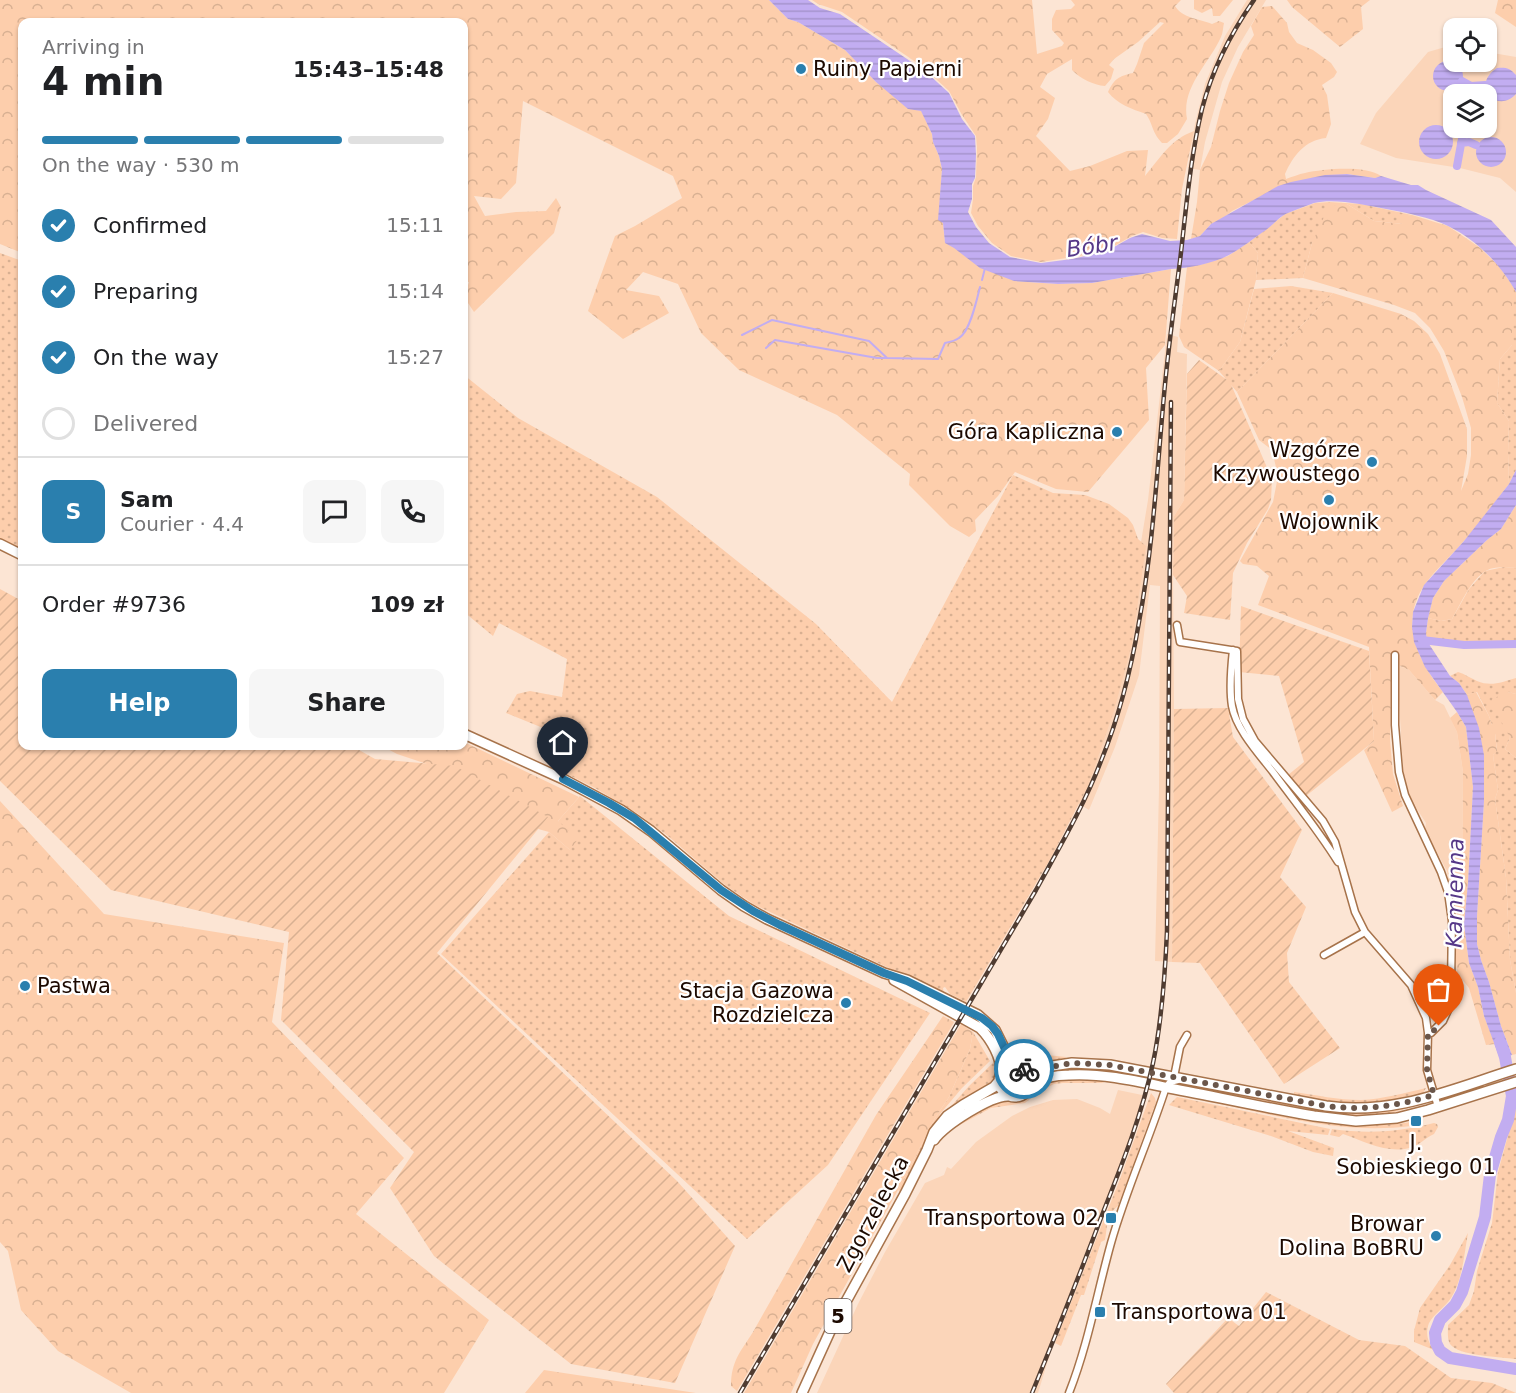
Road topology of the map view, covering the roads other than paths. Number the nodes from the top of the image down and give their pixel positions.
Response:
1 (0, 544) edge
2 (18, 553) edge
3 (1177, 626) dead end
4 (1233, 650) junction
5 (1395, 655) dead end
6 (468, 736) edge
7 (1342, 867) junction
8 (1365, 932) junction
9 (1324, 955) dead end
10 (884, 973) junction
11 (1428, 1033) junction
12 (1187, 1035) dead end
13 (1016, 1066) junction
14 (1516, 1069) edge
15 (1026, 1070) junction
16 (1147, 1072) junction
17 (1174, 1077) junction
18 (1000, 1078) junction
19 (1187, 1080) junction
20 (1516, 1082) edge
21 (1030, 1086) junction
22 (1166, 1087) junction
23 (1434, 1095) junction
24 (1009, 1096) junction
25 (1438, 1107) junction
26 (927, 1150) junction
27 (802, 1393) edge
28 (1069, 1393) edge

1 - 2 main road
3 - 4 street
4 - 7 street
4 - 7 street
5 - 11 street
6 - 10 main road
7 - 8 street
8 - 9 street
8 - 11 street
10 - 13 main road
10 - 18 main road
11 - 23 street
12 - 17 street
13 - 15 main road
13 - 18 main road, 5
14 - 23 main road
15 - 16 main road
15 - 21 main road
16 - 17 main road
16 - 22 street
17 - 19 main road
18 - 24 main road
18 - 26 main road, Zgorzelecka / 5
19 - 22 street
19 - 23 main road
20 - 25 main road, 5
21 - 22 main road, 5
21 - 24 main road, 5
22 - 25 main road, 5
22 - 28 street
23 - 25 street
24 - 26 main road, Zgorzelecka / 5
26 - 27 main road, Zgorzelecka / 5

